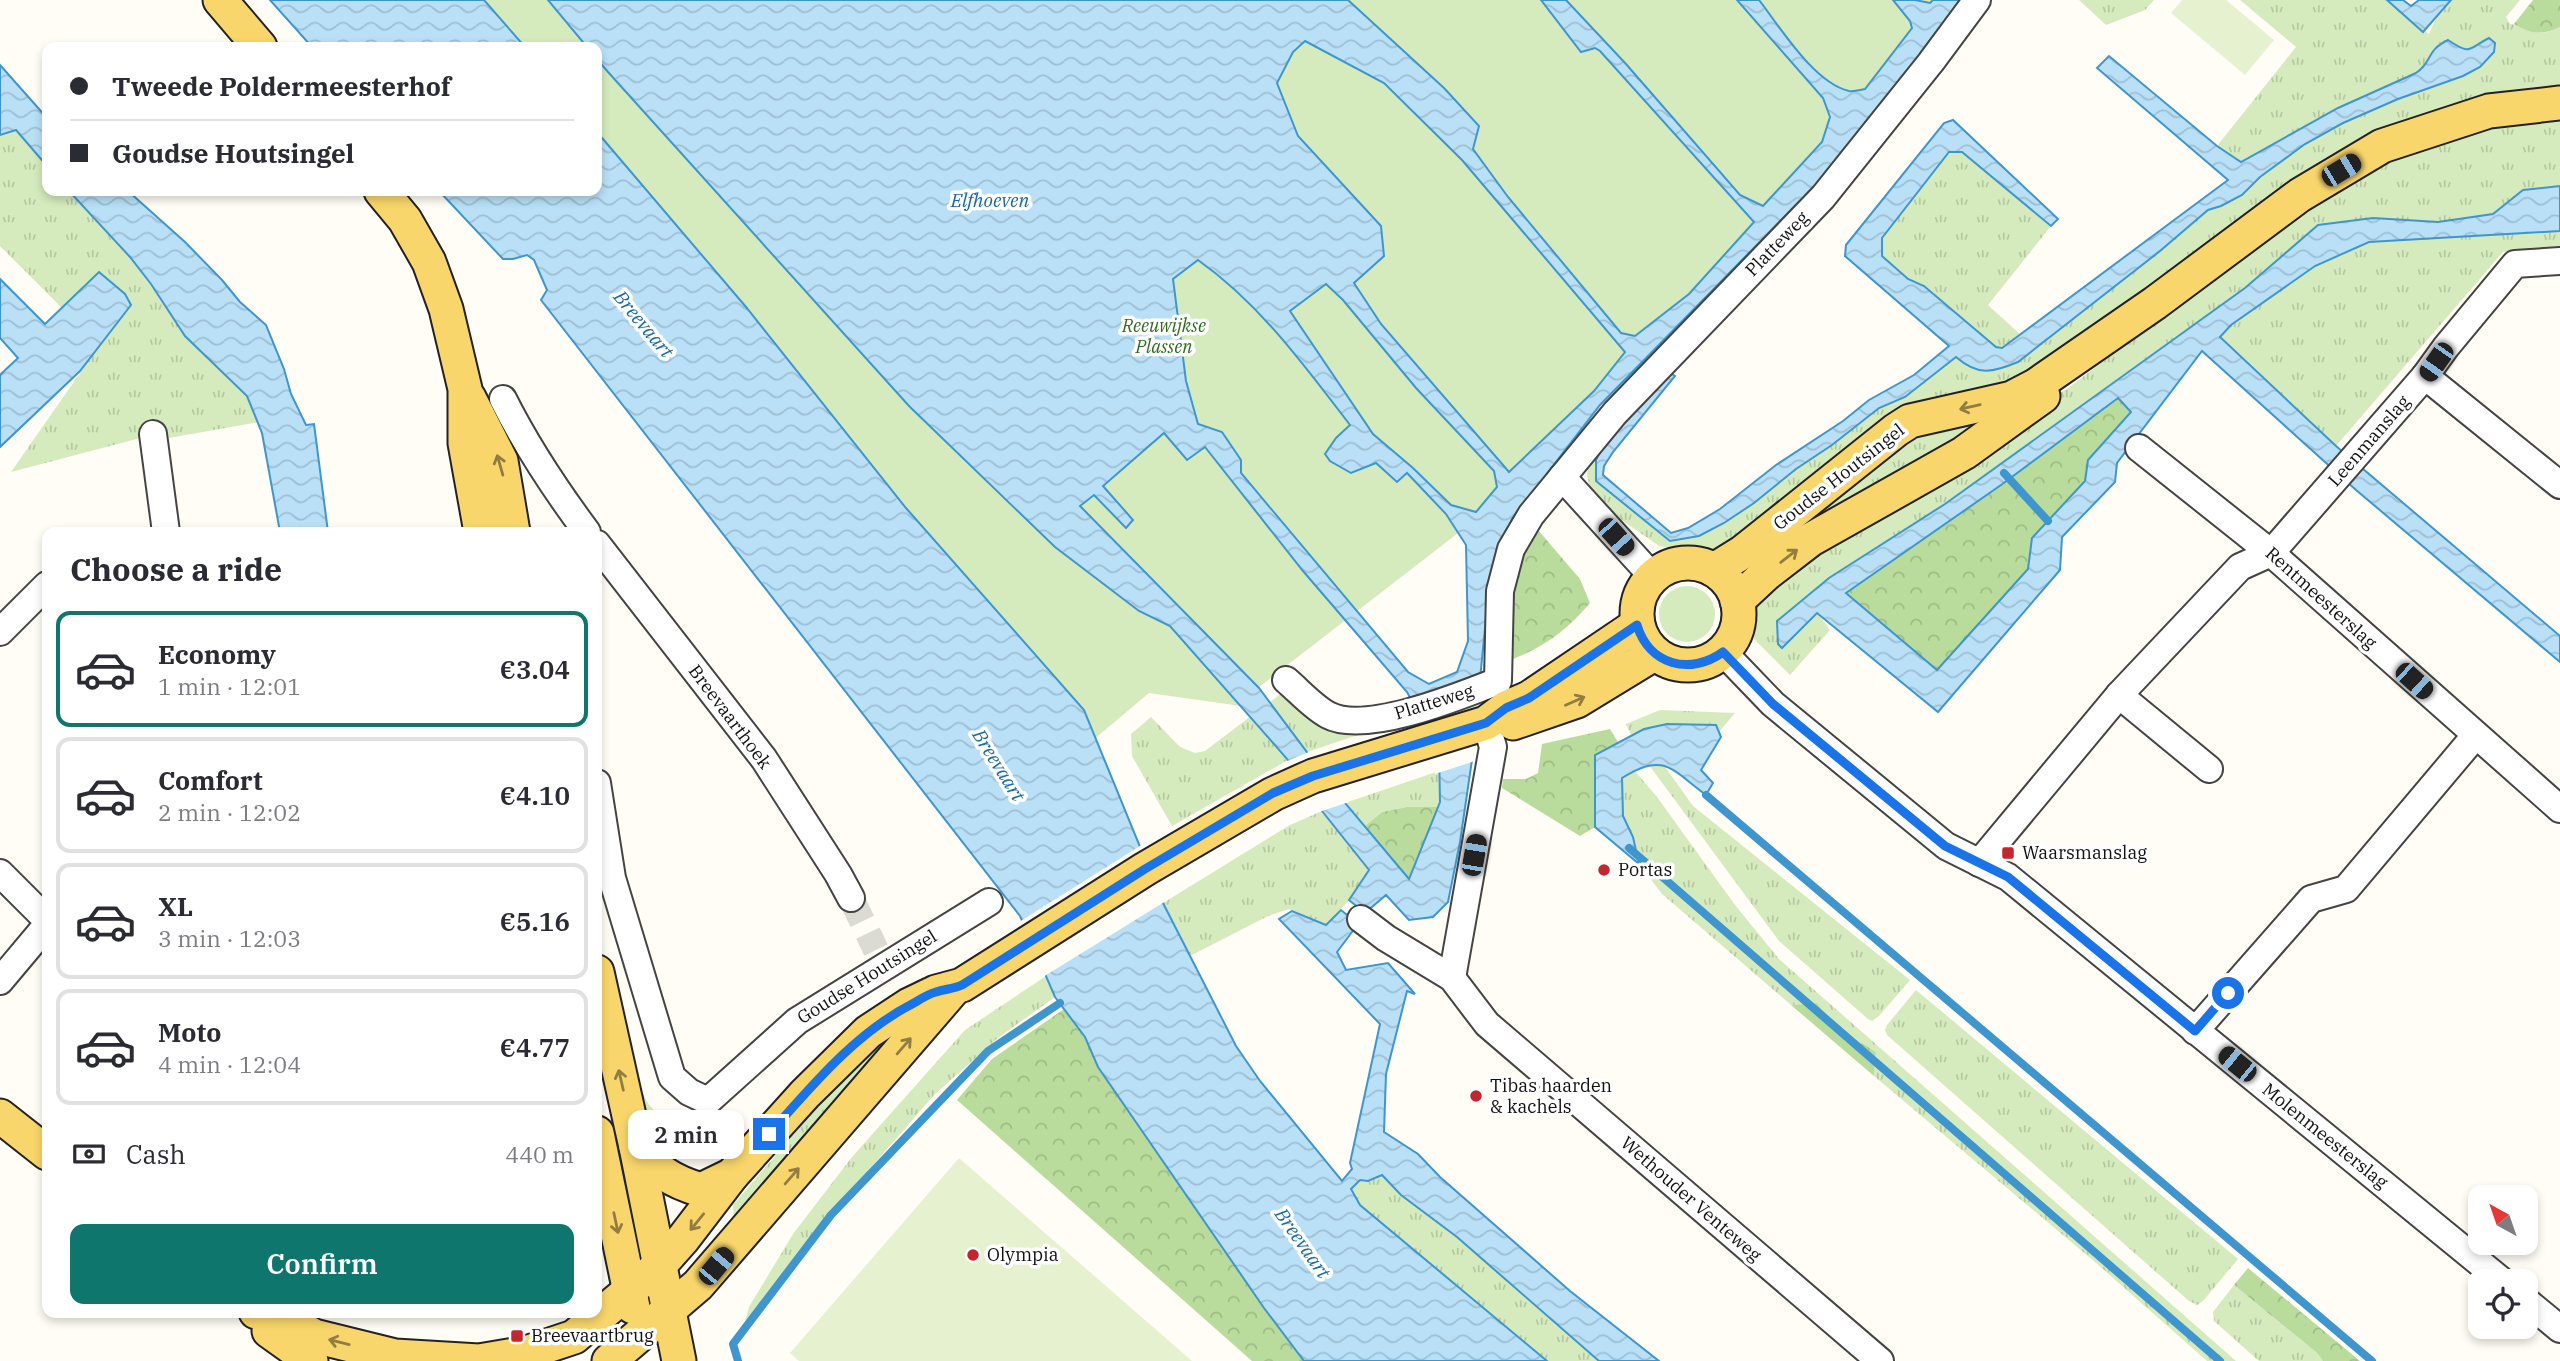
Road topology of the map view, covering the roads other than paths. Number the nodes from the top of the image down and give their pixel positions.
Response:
1 (220, 0) edge
2 (1977, 0) edge
3 (256, 42) edge
4 (2560, 103) edge
5 (385, 196) edge
6 (2560, 261) edge
7 (2155, 303) junction
8 (2426, 376) junction
9 (465, 389) junction
10 (503, 399) dead end
11 (153, 435) dead end
12 (2139, 448) dead end
13 (1562, 477) junction
14 (2559, 485) edge
15 (165, 527) edge
16 (480, 527) edge
17 (512, 527) edge
18 (583, 527) edge
19 (602, 550) edge
20 (2271, 553) junction
21 (1714, 570) junction
22 (1653, 577) junction
23 (42, 590) edge
24 (1737, 601) junction
25 (1637, 625) junction
26 (0, 632) edge
27 (1723, 652) junction
28 (1654, 654) junction
29 (1286, 680) dead end
30 (2119, 695) junction
31 (1482, 724) junction
32 (2475, 736) junction
33 (2209, 769) dead end
34 (2560, 809) edge
35 (602, 815) edge
36 (1979, 863) junction
37 (0, 873) edge
38 (851, 898) tunnel mouth
39 (989, 902) dead end
40 (42, 918) edge
41 (1361, 919) dead end
42 (42, 929) edge
43 (1452, 978) junction
44 (0, 981) edge
45 (958, 987) junction
46 (602, 994) edge
47 (2195, 1031) junction
48 (0, 1116) edge
49 (636, 1147) junction
50 (42, 1149) edge
51 (602, 1158) edge
52 (732, 1175) junction
53 (659, 1266) junction
54 (2488, 1269) edge
55 (629, 1292) junction
56 (2538, 1309) edge
57 (670, 1311) junction
58 (602, 1314) edge
59 (259, 1318) edge
60 (282, 1318) edge
61 (597, 1318) edge
62 (2558, 1322) edge
63 (642, 1347) edge
64 (311, 1361) edge
65 (609, 1361) edge
66 (679, 1361) edge
67 (1880, 1361) edge

1 - 3 main road
2 - 13 street, Platteweg
4 - 7 main road, Goudse Houtsingel
5 - 9 main road
6 - 8 street, Leenmanslag
7 -> 21 main road, Goudse Houtsingel
24 -> 7 main road, Goudse Houtsingel
8 - 14 street
8 - 20 street, Leenmanslag
9 - 16 main road
17 -> 9 main road
10 - 18 street
11 - 15 street
12 - 20 street, Rentmeesterslag
13 - 22 street
13 - 29 street, Platteweg
19 - 38 street, Breevaarthoek
20 - 30 street
20 - 32 street, Rentmeesterslag
21 - 22 main road
21 - 24 main road
22 - 25 main road
23 - 26 street
24 - 27 main road
25 - 28 main road
25 - 31 main road
27 - 28 main road
27 - 36 street, Molenmeesterslag
31 -> 28 main road
30 - 33 street
30 - 36 street
31 - 43 street
31 - 45 main road
32 - 34 street, Rentmeesterslag
32 - 47 street
35 - 39 street, Goudse Houtsingel
36 - 47 street, Molenmeesterslag
37 - 40 street
41 - 43 street
42 - 44 street
43 - 67 street, Wethouder Venteweg
45 - 52 main road
57 -> 45 main road
49 -> 46 main road
47 - 54 street, Molenmeesterslag
48 - 50 main road
49 - 52 main road
49 - 53 main road
51 -> 55 main road
52 -> 53 main road
53 - 55 main road
53 - 57 main road
55 -> 58 main road
55 - 63 main road
56 - 62 street
57 - 63 main road
57 - 66 main road
59 - 64 main road
61 -> 60 main road
63 - 65 main road

